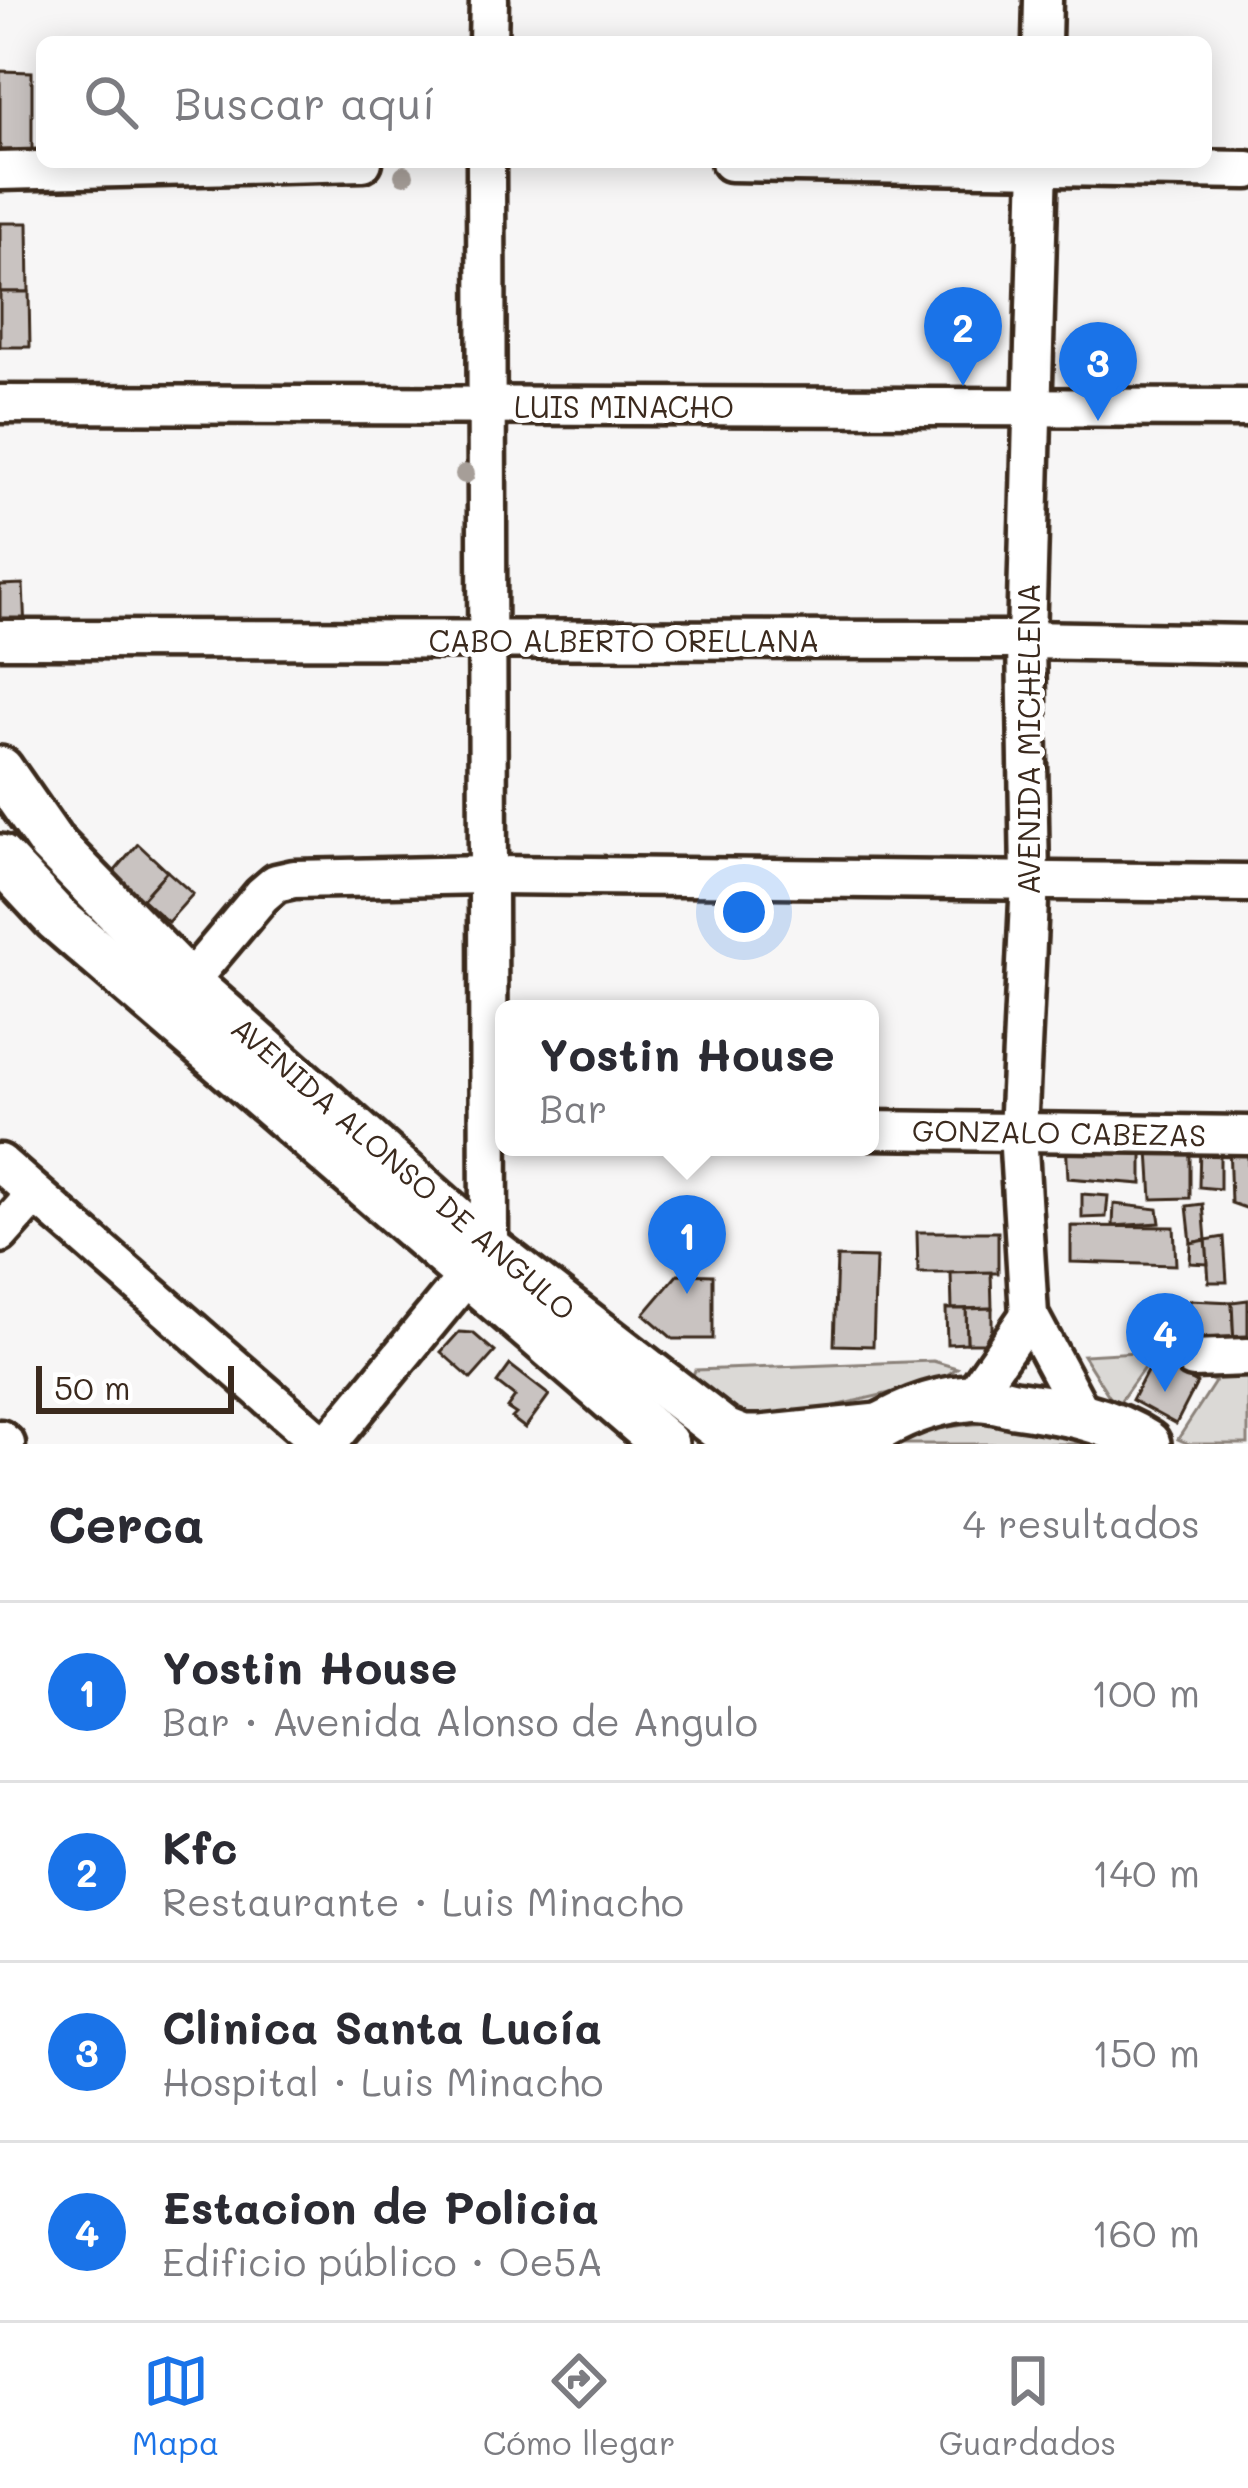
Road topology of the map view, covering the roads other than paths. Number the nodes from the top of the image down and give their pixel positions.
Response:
1 (489, 0) edge
2 (1043, 0) edge
3 (488, 36) edge
4 (1042, 36) edge
5 (121, 168) edge
6 (486, 168) edge
7 (1039, 168) edge
8 (1178, 168) edge
9 (1248, 170) edge
10 (0, 171) edge
11 (0, 404) edge
12 (486, 406) junction
13 (1030, 406) junction
14 (1248, 409) edge
15 (0, 639) edge
16 (485, 640) junction
17 (1026, 640) junction
18 (1248, 644) edge
19 (0, 770) edge
20 (0, 858) edge
21 (486, 874) junction
22 (1030, 880) junction
23 (1248, 883) edge
24 (188, 983) junction
25 (495, 1054) edge
26 (879, 1130) edge
27 (1018, 1132) junction
28 (1248, 1135) edge
29 (500, 1156) edge
30 (0, 1163) edge
31 (34, 1196) junction
32 (0, 1234) edge
33 (480, 1261) junction
34 (1030, 1315) junction
35 (1248, 1357) edge
36 (1193, 1359) dead end
37 (972, 1397) junction
38 (1082, 1414) junction
39 (865, 1435) edge
40 (325, 1444) edge
41 (665, 1444) edge
42 (1147, 1444) edge

1 - 3 street
2 - 4 street
5 - 10 street
6 - 12 street
7 - 13 street, AVENIDA MICHELENA
8 - 9 street
11 - 12 street, LUIS MINACHO
12 - 13 street, LUIS MINACHO
12 - 16 street
13 - 14 street, LUIS MINACHO
13 - 17 street, AVENIDA MICHELENA
15 - 16 street, CABO ALBERTO ORELLANA
16 - 17 street, CABO ALBERTO ORELLANA
16 - 21 street
17 - 18 street, CABO ALBERTO ORELLANA
17 - 22 street, AVENIDA MICHELENA
19 - 24 main road, AVENIDA ALONSO DE ANGULO
20 - 33 main road, AVENIDA ALONSO DE ANGULO
21 - 22 street
21 - 24 street
21 - 25 street
22 - 23 street
22 - 27 street, AVENIDA MICHELENA
24 - 33 main road, AVENIDA ALONSO DE ANGULO
26 - 27 street, GONZALO CABEZAS
27 - 28 street, GONZALO CABEZAS
27 - 34 street, AVENIDA MICHELENA
29 - 33 street
30 - 31 street
31 - 32 street
31 - 40 street
33 - 39 main road, AVENIDA ALONSO DE ANGULO
33 - 40 street
33 - 41 main road, AVENIDA ALONSO DE ANGULO
34 - 37 street
34 - 38 street, AVENIDA MICHELENA
35 - 36 street
37 - 38 main road
37 - 39 main road, AVENIDA ALONSO DE ANGULO
38 - 42 main road

